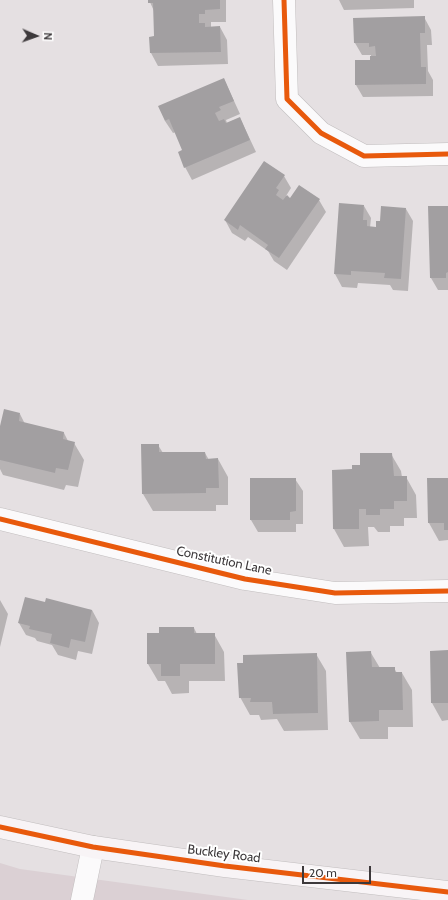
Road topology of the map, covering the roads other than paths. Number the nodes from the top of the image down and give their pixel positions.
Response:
1 (284, 0) edge
2 (448, 154) edge
3 (0, 519) edge
4 (448, 592) edge
5 (0, 827) edge
6 (93, 847) junction
7 (448, 892) edge
8 (82, 900) edge

1 - 2 street
3 - 4 street, Constitution Lane
5 - 6 street, Buckley Road
6 - 7 street, Buckley Road
6 - 8 street

